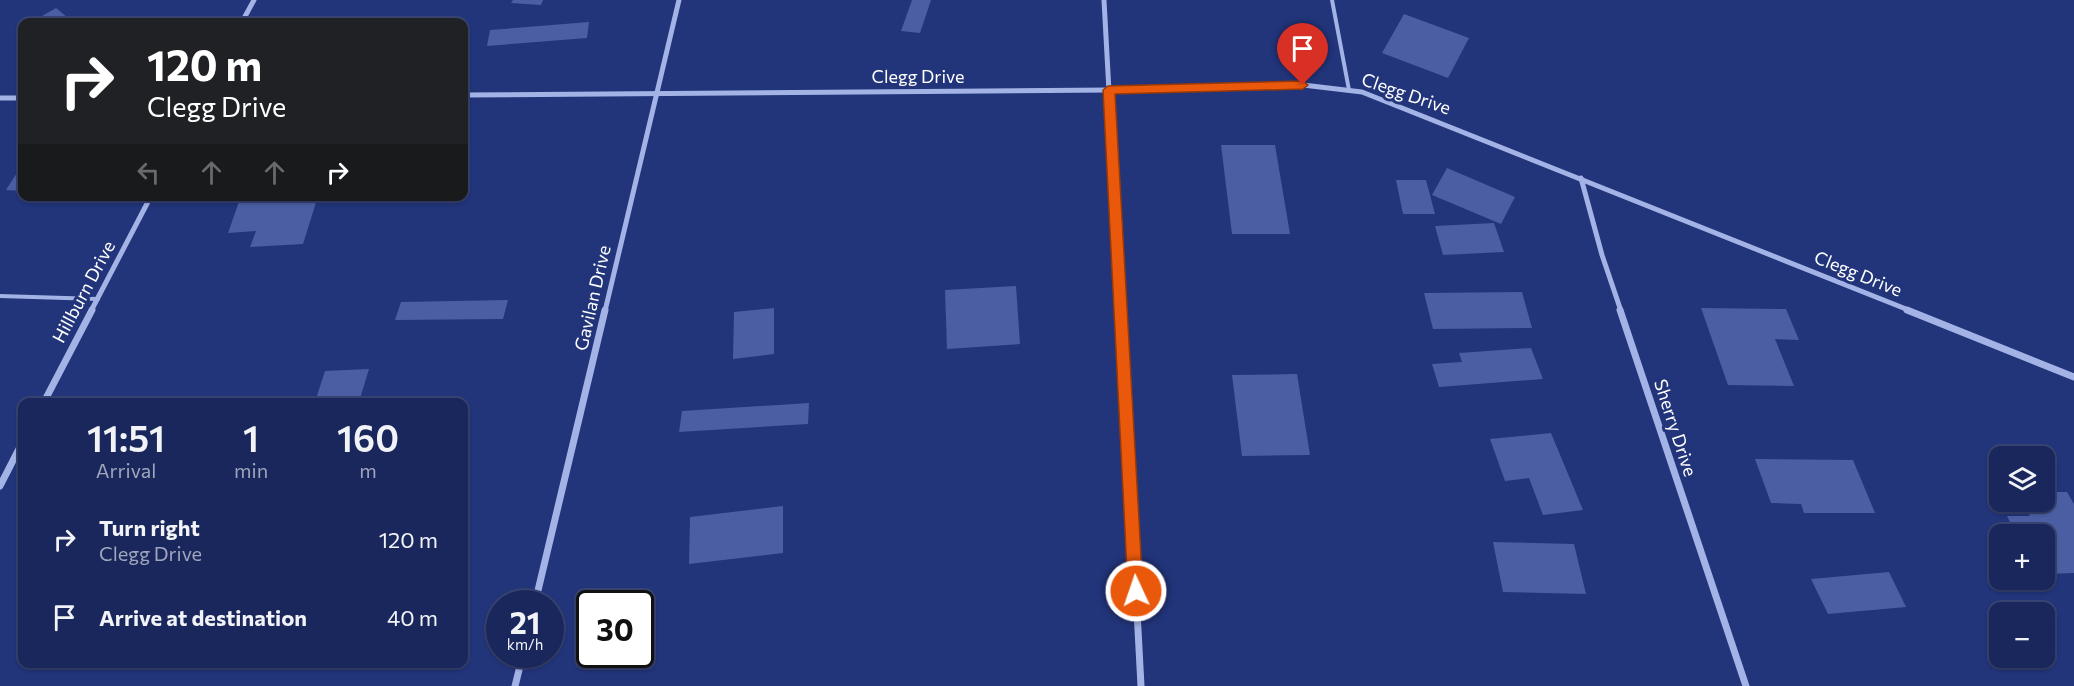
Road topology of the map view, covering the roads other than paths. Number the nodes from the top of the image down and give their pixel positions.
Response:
1 (254, 0) edge
2 (679, 0) edge
3 (1104, 0) edge
4 (1332, 0) edge
5 (244, 18) edge
6 (1108, 90) junction
7 (1349, 90) junction
8 (657, 94) junction
9 (468, 95) edge
10 (0, 98) edge
11 (18, 98) edge
12 (1581, 178) junction
13 (148, 201) edge
14 (0, 296) edge
15 (98, 299) junction
16 (2074, 377) edge
17 (46, 398) edge
18 (18, 451) edge
19 (0, 486) edge
20 (538, 590) edge
21 (520, 668) edge
22 (515, 686) edge
23 (1141, 686) edge
24 (1746, 686) edge

1 - 5 street
2 - 8 street, Gavilan Drive
3 - 6 street
4 - 7 lane
6 - 7 street, Clegg Drive
6 - 8 street, Clegg Drive
6 - 23 street
7 - 12 street, Clegg Drive
8 - 9 street, Clegg Drive
8 - 20 street, Gavilan Drive
10 - 11 street
12 - 16 street, Clegg Drive
12 - 24 street, Sherry Drive
13 - 15 street, Hillburn Drive
14 - 15 lane
15 - 17 street, Hillburn Drive
18 - 19 street
21 - 22 street

